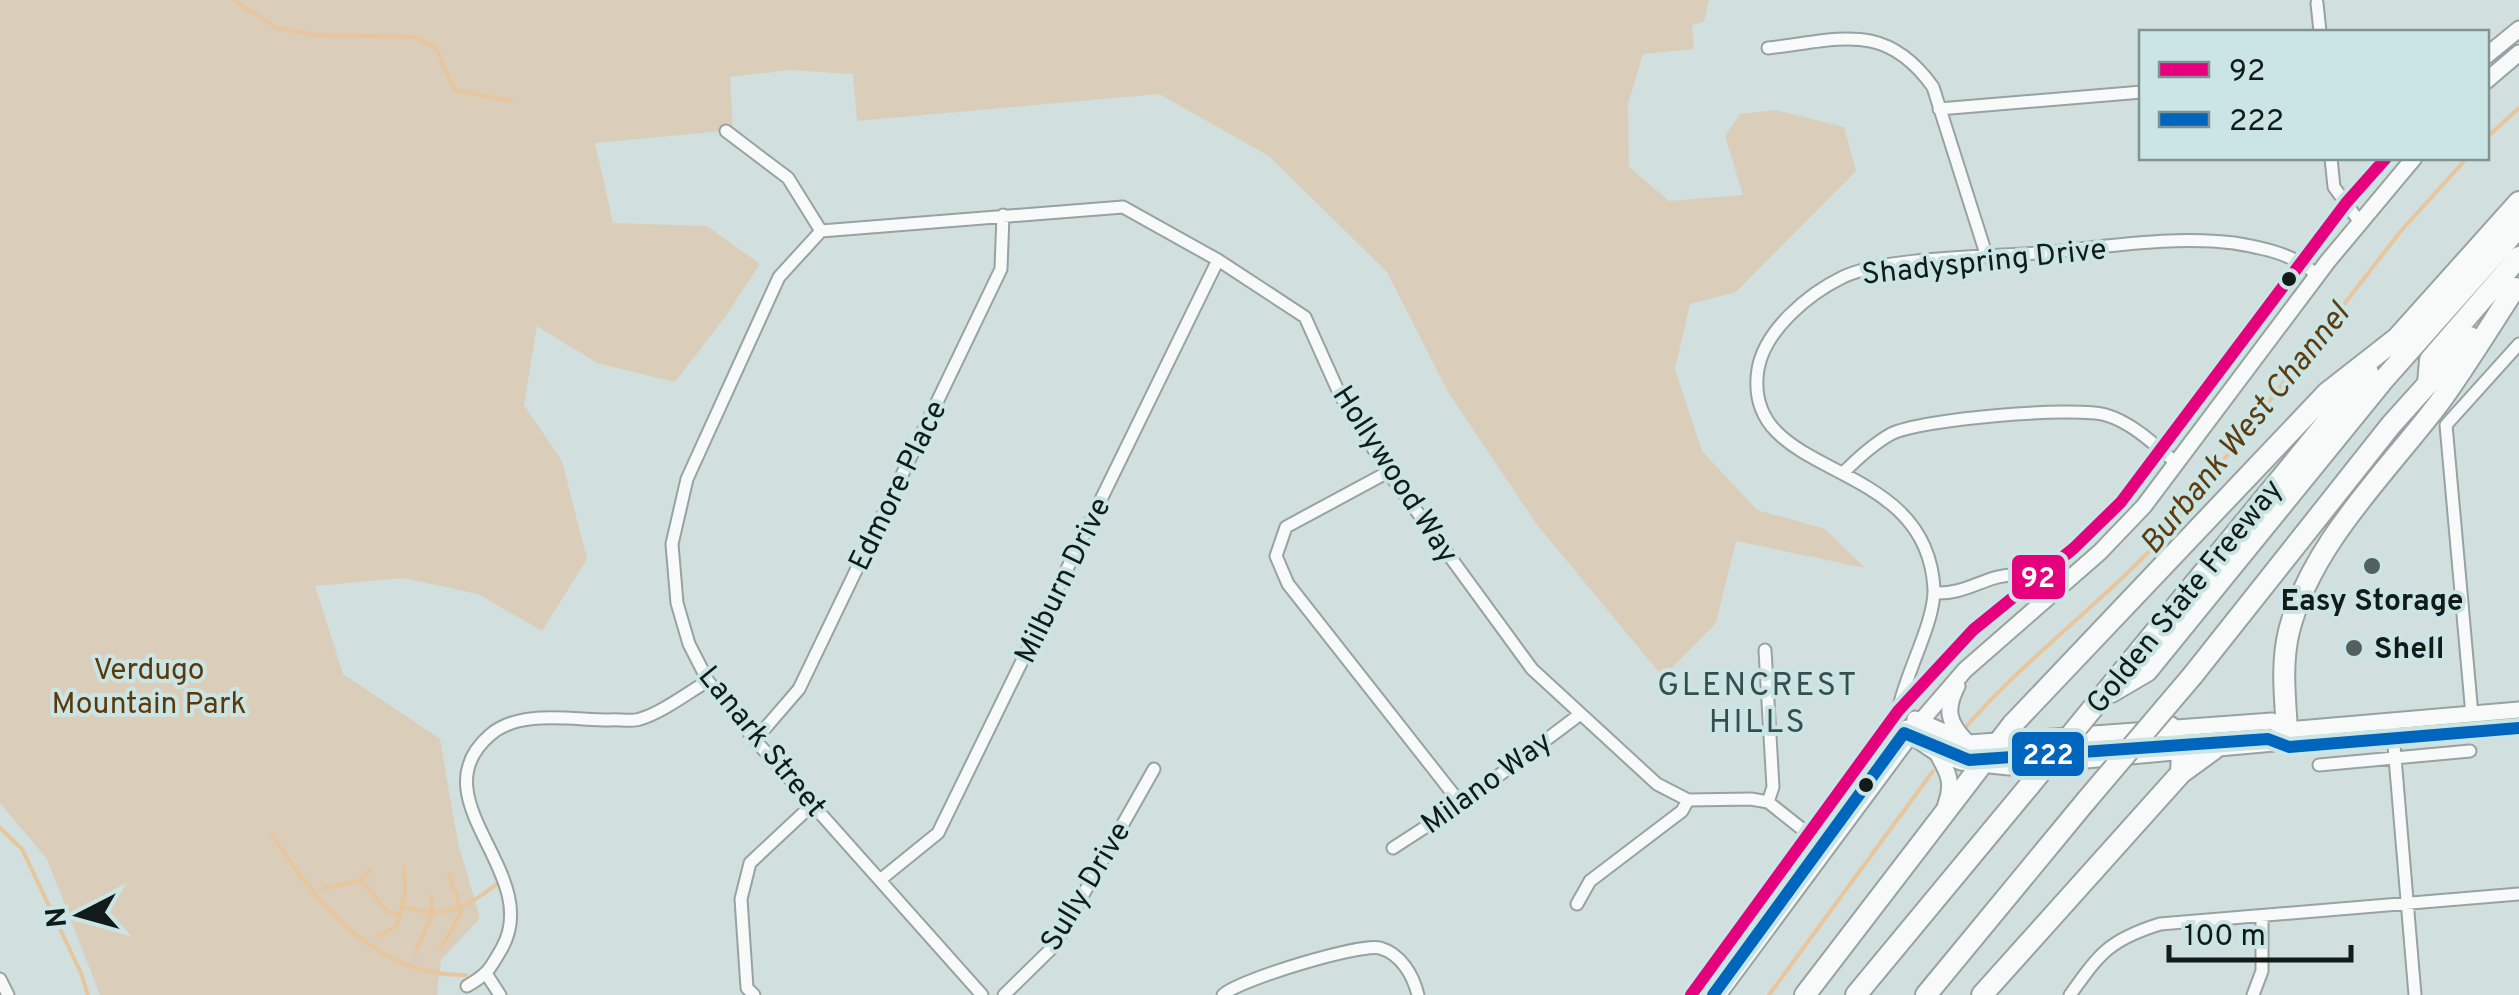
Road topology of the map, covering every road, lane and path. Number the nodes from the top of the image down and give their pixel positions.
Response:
1 (2317, 2) dead end
2 (2519, 28) edge
3 (2320, 30) edge
4 (1768, 48) dead end
5 (2489, 53) edge
6 (2519, 53) edge
7 (2489, 78) edge
8 (2139, 92) edge
9 (1939, 110) junction
10 (726, 131) dead end
11 (2331, 160) edge
12 (2384, 160) edge
13 (2412, 160) edge
14 (2519, 202) edge
15 (2346, 203) junction
16 (1003, 215) junction
17 (2359, 221) junction
18 (2519, 227) edge
19 (821, 231) junction
20 (1987, 256) junction
21 (2519, 257) edge
22 (1218, 260) junction
23 (2302, 262) junction
24 (2316, 275) junction
25 (2517, 286) edge
26 (2396, 338) junction
27 (2519, 344) edge
28 (2428, 384) junction
29 (2161, 450) junction
30 (2176, 463) junction
31 (1388, 472) junction
32 (1843, 473) junction
33 (2030, 584) junction
34 (1934, 593) junction
35 (2044, 600) junction
36 (1765, 650) dead end
37 (2148, 654) junction
38 (1965, 670) junction
39 (708, 682) junction
40 (2519, 710) edge
41 (1898, 712) junction
42 (2472, 714) junction
43 (1579, 715) junction
44 (1921, 721) junction
45 (2392, 722) junction
46 (2170, 727) junction
47 (2287, 730) junction
48 (1910, 735) junction
49 (754, 740) junction
50 (2000, 741) junction
51 (1969, 743) junction
52 (2214, 748) junction
53 (2470, 751) dead end
54 (2182, 752) junction
55 (1936, 753) junction
56 (2394, 758) junction
57 (1982, 764) junction
58 (2319, 765) dead end
59 (1154, 769) dead end
60 (2180, 774) junction
61 (1688, 800) junction
62 (1768, 802) junction
63 (1461, 804) junction
64 (812, 805) junction
65 (1941, 818) junction
66 (1810, 834) junction
67 (1393, 848) dead end
68 (1826, 848) junction
69 (880, 880) junction
70 (2519, 894) edge
71 (1577, 904) dead end
72 (2407, 904) junction
73 (2262, 916) junction
74 (487, 975) junction
75 (0, 979) edge
76 (466, 986) dead end
77 (8, 995) edge
78 (500, 995) edge
79 (754, 995) edge
80 (982, 995) edge
81 (1004, 995) edge
82 (1223, 995) edge
83 (1418, 995) edge
84 (1691, 995) edge
85 (1718, 995) edge
86 (1806, 995) edge
87 (1856, 995) edge
88 (1926, 995) edge
89 (1982, 995) edge
90 (2070, 995) edge
91 (2254, 995) edge
92 (2414, 995) edge

1 - 3 street
2 - 5 main road
4 - 9 street
6 - 7 main road
8 - 9 street
9 - 20 street
10 - 19 street
11 - 15 street
12 - 15 main road
13 - 17 main road
14 - 26 highway, Golden State Freeway
15 - 17 street
15 - 23 main road
16 - 19 street, Hollywood Way
16 - 22 street, Hollywood Way
16 - 49 street, Edmore Place
17 - 24 main road
18 - 37 highway
19 - 39 street, Lanark Street
20 - 23 street, Shadyspring Drive
20 - 32 street, Shadyspring Drive
21 - 28 highway
22 - 31 street, Hollywood Way
22 - 69 street, Milburn Drive
23 - 24 street, Shadyspring Drive
23 - 29 main road
24 - 30 main road
25 - 28 highway, Golden State Freeway
25 - 47 highway
26 - 37 highway, Golden State Freeway
26 - 50 highway
27 - 42 street
28 - 88 highway, Golden State Freeway, bridge
29 - 30 street
29 - 32 street
29 - 33 main road
30 - 35 main road
31 - 43 street, Hollywood Way
31 - 63 street
32 - 34 street, Shadyspring Drive
33 - 34 street
33 - 35 street
33 - 41 main road
34 - 41 street, Shadyspring Drive
35 - 38 main road
36 - 62 street
37 - 87 highway, Golden State Freeway, bridge
38 - 44 main road
38 - 51 main road
39 - 49 street, Lanark Street
39 - 74 street
40 - 42 main road
41 - 44 main road
41 - 48 main road
41 - 66 main road
42 - 45 main road
43 - 61 street, Hollywood Way
43 - 63 street, Milano Way
44 - 48 main road
44 - 51 main road
45 - 47 main road
45 - 56 street
46 - 47 main road
46 - 50 main road
46 - 54 highway
47 - 52 main road
48 - 55 main road
48 - 68 main road
49 - 64 street, Lanark Street
50 - 51 main road
50 - 57 highway
52 - 54 main road
52 - 60 highway
53 - 56 street
54 - 57 main road
54 - 60 highway
55 - 57 main road
55 - 65 main road
56 - 58 street
56 - 72 street
57 - 65 highway
59 - 81 street, Sully Drive
60 - 89 highway
61 - 62 street
61 - 71 street
62 - 66 street
63 - 67 street, Milano Way
64 - 69 street, Lanark Street
64 - 79 street
65 - 86 highway
66 - 68 street
66 - 84 main road
68 - 85 main road
69 - 80 street, Lanark Street
70 - 72 street
72 - 73 street
72 - 92 street
73 - 90 street
73 - 91 street
74 - 76 street
74 - 78 street
75 - 77 street
82 - 83 street

